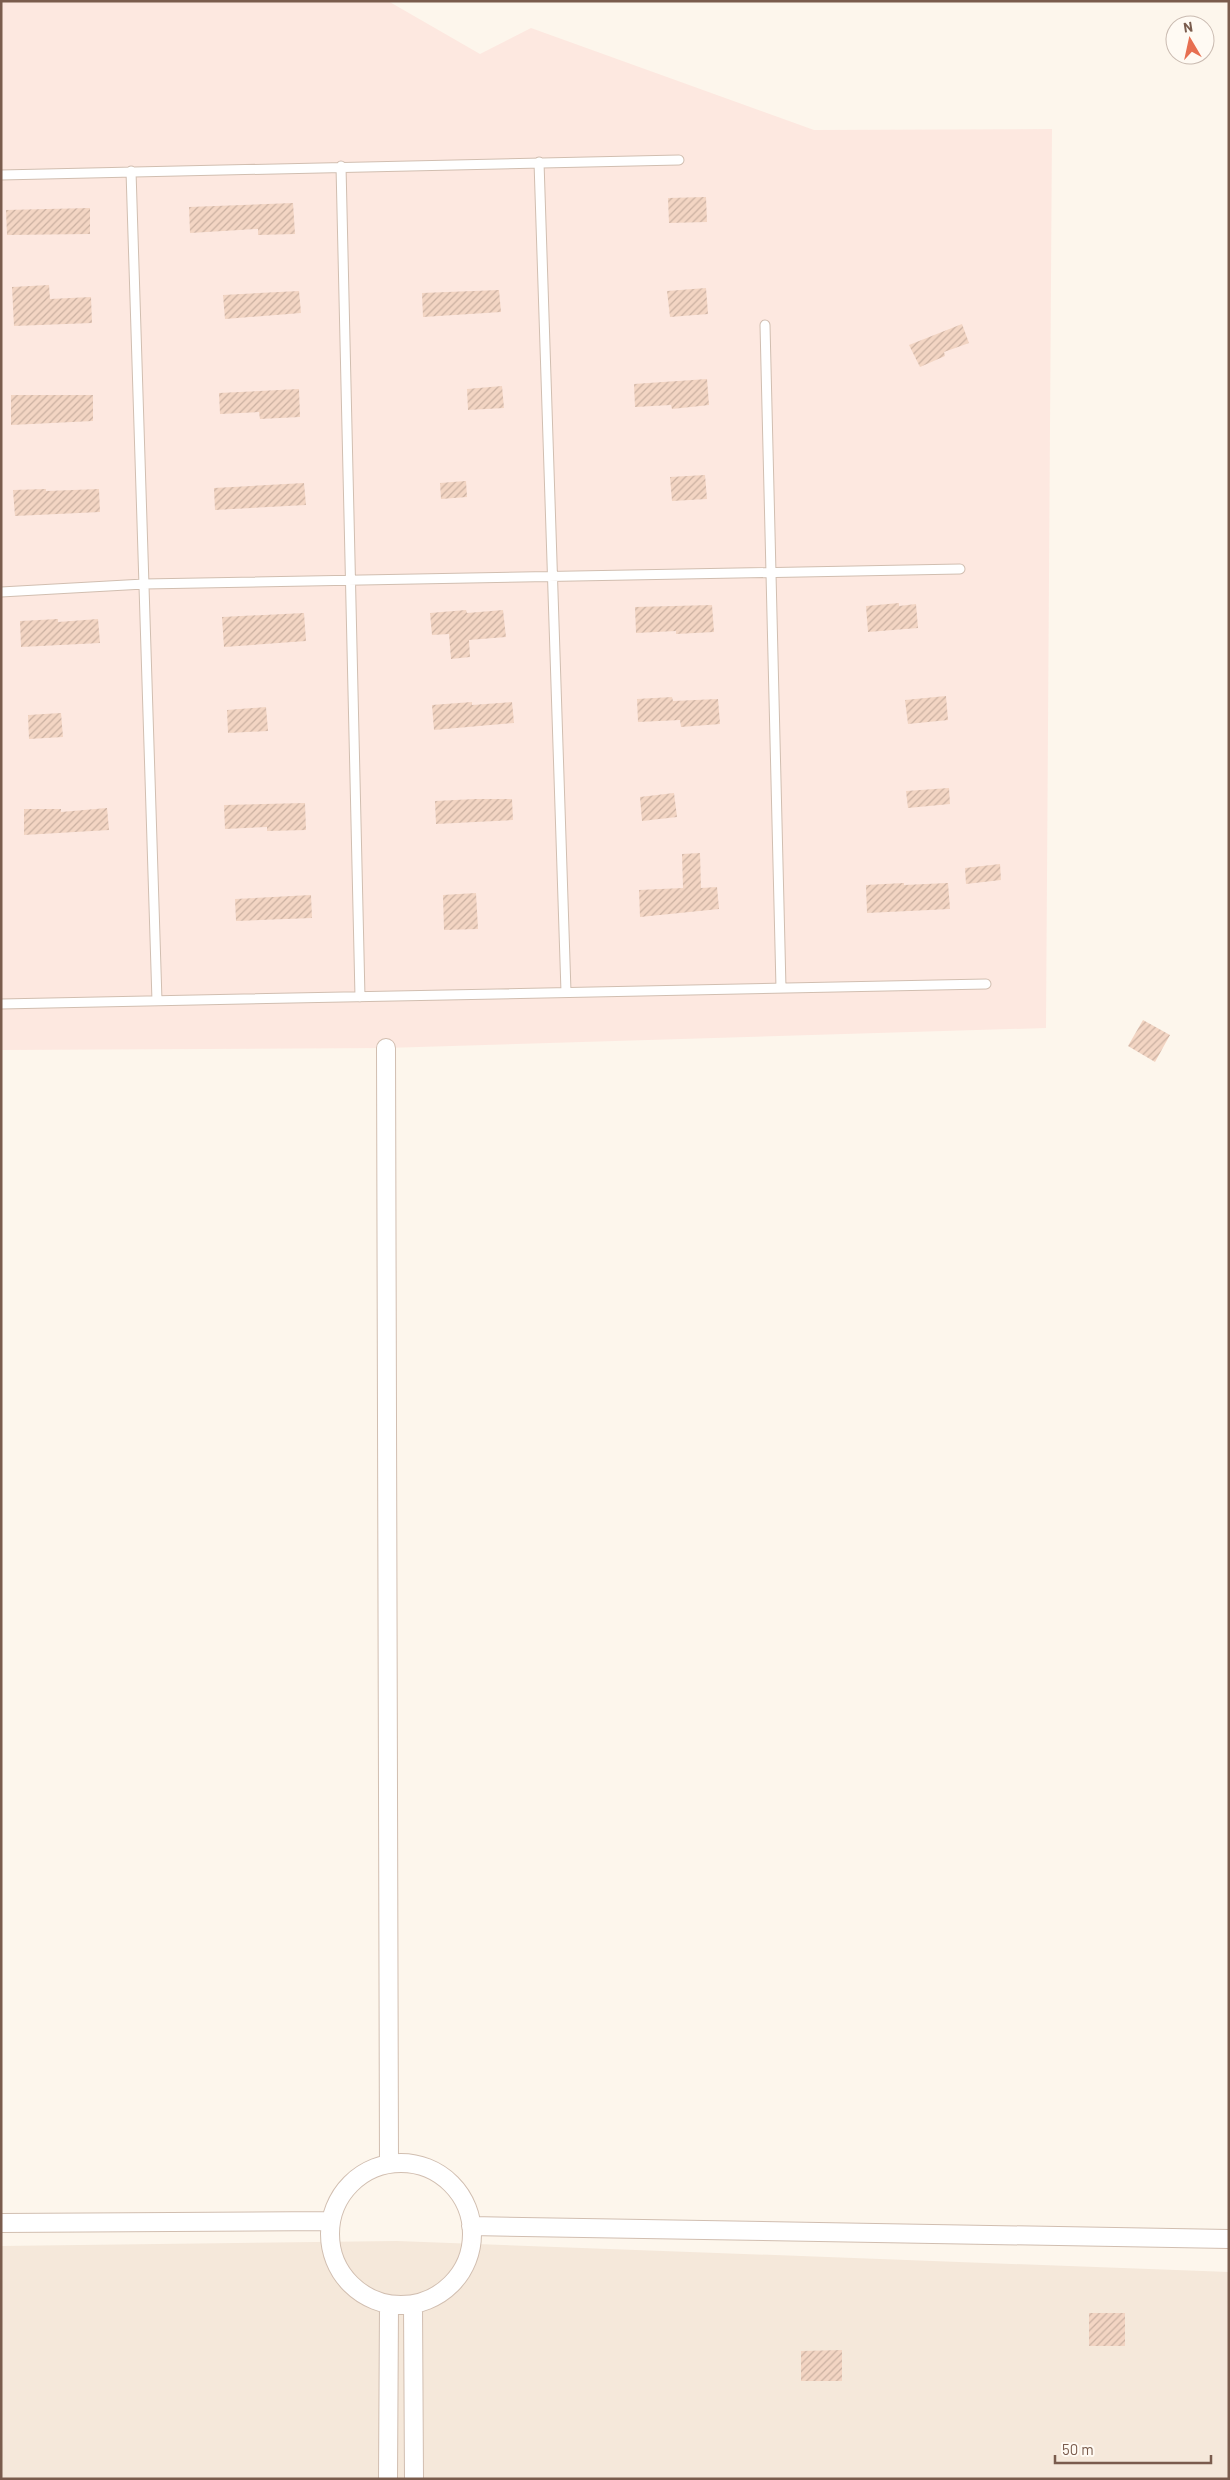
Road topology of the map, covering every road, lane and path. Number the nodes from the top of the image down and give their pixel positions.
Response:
1 (680, 160) dead end
2 (540, 162) junction
3 (341, 166) junction
4 (131, 171) junction
5 (1, 175) edge
6 (765, 325) dead end
7 (960, 569) dead end
8 (771, 572) junction
9 (553, 576) junction
10 (350, 580) junction
11 (144, 584) junction
12 (1, 592) edge
13 (986, 984) dead end
14 (781, 988) junction
15 (566, 992) junction
16 (360, 997) junction
17 (157, 1000) junction
18 (1, 1004) edge
19 (386, 1048) dead end
20 (390, 2164) junction
21 (331, 2221) junction
22 (1, 2223) edge
23 (471, 2226) junction
24 (1229, 2239) edge
25 (389, 2305) junction
26 (413, 2305) junction
27 (389, 2407) junction
28 (413, 2407) junction
29 (388, 2479) edge
30 (414, 2479) edge

1 - 2 lane
2 - 3 lane
2 - 9 lane
3 - 4 lane
3 - 10 lane
4 - 5 lane
4 - 11 lane
6 - 8 lane
7 - 8 lane
8 - 9 lane
8 - 14 lane
9 - 10 lane
9 - 15 lane
10 - 11 lane
10 - 16 lane
11 - 12 lane
11 - 17 lane
13 - 14 lane
14 - 15 lane
15 - 16 lane
16 - 17 lane
17 - 18 lane
19 - 20 street
20 - 21 street
20 - 23 street
21 - 22 street
21 - 25 street
23 - 24 street
23 - 26 street
25 - 26 street
25 - 27 street
26 - 28 street
27 - 28 street
27 - 29 street
28 - 30 street

